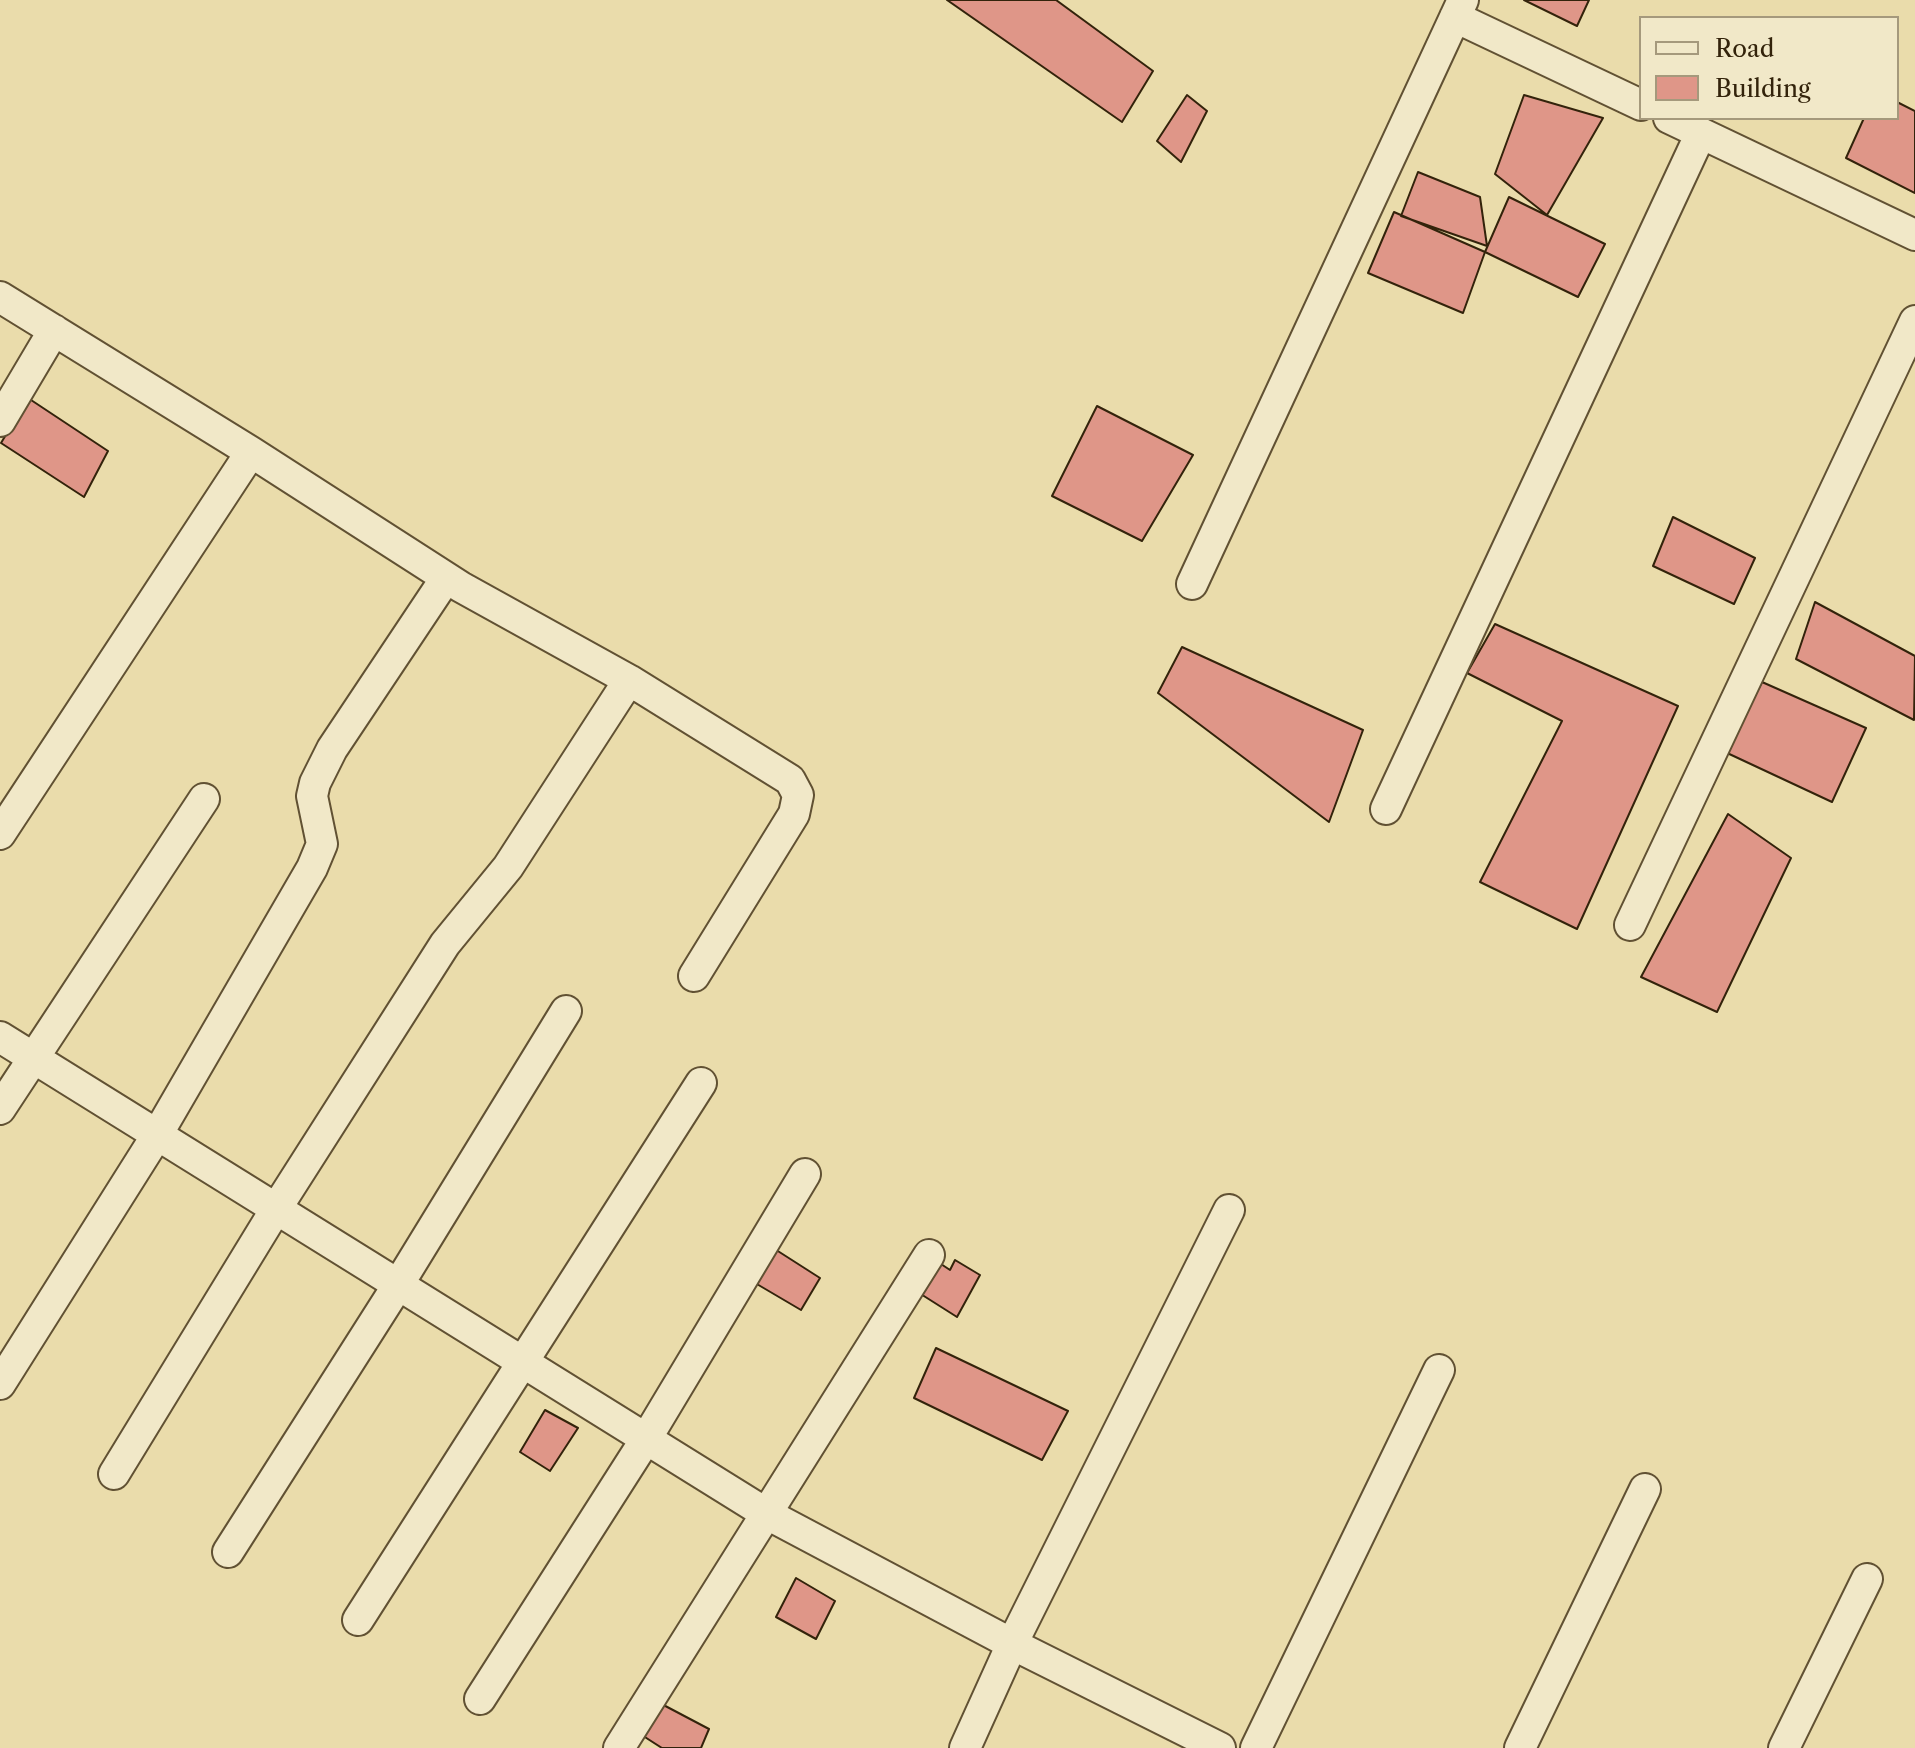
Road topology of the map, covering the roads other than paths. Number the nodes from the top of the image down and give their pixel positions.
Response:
1 (1459, 8) edge
2 (1639, 104) edge
3 (1673, 120) edge
4 (1701, 133) junction
5 (1915, 235) edge
6 (0, 297) edge
7 (1915, 321) edge
8 (54, 330) junction
9 (0, 421) edge
10 (251, 452) junction
11 (446, 578) junction
12 (1192, 584) dead end
13 (629, 680) junction
14 (204, 799) dead end
15 (1386, 809) dead end
16 (0, 834) edge
17 (1630, 925) dead end
18 (694, 976) dead end
19 (566, 1011) dead end
20 (0, 1037) edge
21 (32, 1057) junction
22 (701, 1083) dead end
23 (0, 1109) edge
24 (157, 1135) junction
25 (805, 1174) dead end
26 (276, 1209) junction
27 (1229, 1210) dead end
28 (929, 1255) dead end
29 (398, 1285) junction
30 (523, 1362) junction
31 (1439, 1370) dead end
32 (0, 1384) edge
33 (646, 1439) junction
34 (114, 1474) dead end
35 (1645, 1489) dead end
36 (767, 1514) junction
37 (228, 1552) dead end
38 (1867, 1579) dead end
39 (358, 1620) dead end
40 (1012, 1644) junction
41 (480, 1699) dead end
42 (619, 1748) edge
43 (965, 1748) edge
44 (1220, 1748) edge
45 (1256, 1748) edge
46 (1520, 1748) edge
47 (1784, 1748) edge

1 - 2 street
1 - 12 street
3 - 4 street
4 - 5 street
4 - 15 street
6 - 8 street
7 - 17 street
8 - 9 street
8 - 10 street
10 - 11 street
10 - 16 street
11 - 13 street
11 - 24 street
13 - 18 street
13 - 26 street
14 - 21 street
19 - 29 street
20 - 21 street
21 - 23 street
21 - 24 street
22 - 30 street
24 - 26 street
24 - 32 street
25 - 33 street
26 - 29 street
26 - 34 street
27 - 40 street
28 - 36 street
29 - 30 street
29 - 37 street
30 - 33 street
30 - 39 street
31 - 45 street
33 - 36 street
33 - 41 street
35 - 46 street
36 - 40 street
36 - 42 street
38 - 47 street
40 - 43 street
40 - 44 street

